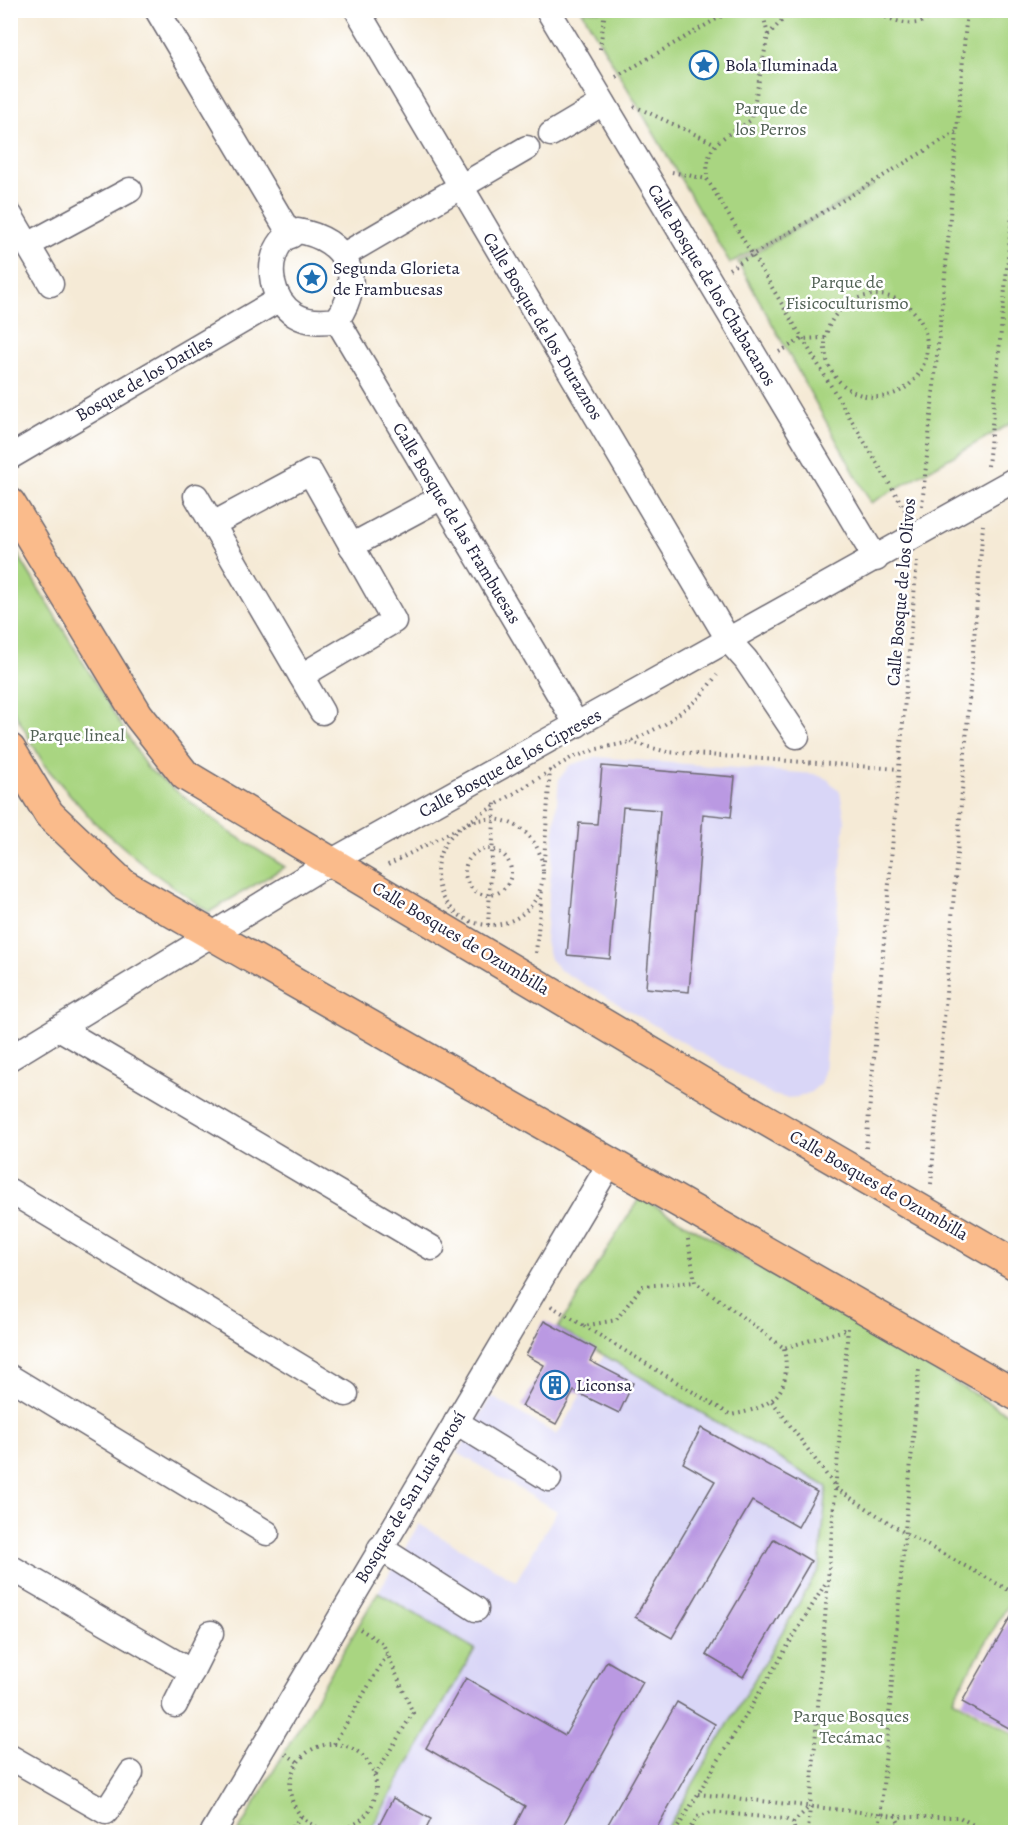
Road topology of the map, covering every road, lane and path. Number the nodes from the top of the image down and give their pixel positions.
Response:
1 (157, 10) edge
2 (357, 10) edge
3 (548, 10) edge
4 (732, 10) edge
5 (762, 10) edge
6 (792, 10) edge
7 (869, 10) edge
8 (936, 10) edge
9 (967, 10) edge
10 (768, 35) junction
11 (599, 96) junction
12 (957, 131) junction
13 (551, 134) dead end
14 (714, 143) junction
15 (527, 148) dead end
16 (1016, 174) edge
17 (461, 186) junction
18 (130, 190) dead end
19 (10, 215) edge
20 (291, 236) junction
21 (28, 245) junction
22 (342, 255) junction
23 (752, 255) junction
24 (710, 281) junction
25 (51, 284) dead end
26 (278, 300) junction
27 (337, 320) junction
28 (826, 338) junction
29 (802, 339) junction
30 (927, 352) junction
31 (937, 355) junction
32 (760, 364) junction
33 (10, 457) edge
34 (1016, 479) edge
35 (196, 496) dead end
36 (442, 497) junction
37 (986, 498) junction
38 (10, 503) edge
39 (213, 524) junction
40 (919, 535) junction
41 (351, 546) junction
42 (876, 559) junction
43 (729, 641) junction
44 (301, 676) junction
45 (322, 712) dead end
46 (577, 725) junction
47 (797, 736) dead end
48 (552, 740) junction
49 (630, 742) junction
50 (10, 749) edge
51 (899, 769) junction
52 (497, 770) junction
53 (550, 771) junction
54 (495, 806) junction
55 (494, 819) junction
56 (462, 826) junction
57 (492, 850) junction
58 (332, 861) junction
59 (379, 864) dead end
60 (543, 875) junction
61 (489, 896) junction
62 (210, 936) junction
63 (487, 939) junction
64 (534, 981) junction
65 (59, 1028) junction
66 (10, 1058) edge
67 (610, 1163) junction
68 (863, 1176) junction
69 (10, 1191) edge
70 (682, 1205) junction
71 (929, 1214) junction
72 (432, 1248) dead end
73 (1016, 1265) edge
74 (695, 1282) junction
75 (531, 1295) junction
76 (850, 1300) junction
77 (884, 1319) junction
78 (584, 1326) junction
79 (848, 1329) junction
80 (921, 1340) junction
81 (784, 1348) junction
82 (10, 1377) edge
83 (346, 1394) dead end
84 (1016, 1395) edge
85 (772, 1401) junction
86 (456, 1422) junction
87 (549, 1479) dead end
88 (837, 1489) junction
89 (267, 1533) dead end
90 (905, 1533) junction
91 (380, 1548) junction
92 (10, 1567) edge
93 (828, 1580) junction
94 (1016, 1594) edge
95 (476, 1609) dead end
96 (340, 1615) junction
97 (212, 1633) dead end
98 (388, 1653) junction
99 (192, 1672) junction
100 (175, 1705) dead end
101 (334, 1744) junction
102 (10, 1757) edge
103 (131, 1773) dead end
104 (375, 1776) junction
105 (698, 1794) junction
106 (810, 1806) junction
107 (881, 1812) junction
108 (894, 1815) junction
109 (301, 1816) junction
110 (793, 1823) junction
111 (340, 1831) edge
112 (213, 1833) edge
113 (289, 1833) edge
114 (675, 1833) edge
115 (688, 1833) edge
116 (795, 1833) edge
117 (808, 1833) edge
118 (879, 1833) edge
119 (903, 1833) edge
120 (986, 1833) edge

1 - 20 street
2 - 17 street, Calle Bosque de los Duraznos
3 - 11 street, Calle Bosque de los Chabacanos
4 - 11 path
5 - 10 path
6 - 10 path
7 - 8 path
9 - 12 path, Calle Bosque de los Olivos
10 - 14 path
11 - 13 street
11 - 14 path
11 - 24 street, Calle Bosque de los Chabacanos
12 - 23 path
12 - 31 path, Calle Bosque de los Olivos
14 - 23 path
15 - 17 street
16 - 37 path
17 - 22 street
17 - 43 street, Calle Bosque de los Duraznos
18 - 21 street
19 - 21 street
20 - 22 street
20 - 26 street
21 - 25 street
22 - 27 street
23 - 24 path
23 - 29 path
24 - 32 street, Calle Bosque de los Chabacanos
26 - 27 street
26 - 33 street, Bosque de los Datiles
27 - 36 street, Calle Bosque de las Frambuesas
28 - 29 path
28 - 30 path
28 - 30 path
29 - 32 path
29 - 40 path
30 - 31 path
31 - 40 path, Calle Bosque de los Olivos
32 - 42 street, Calle Bosque de los Chabacanos
34 - 37 street, Calle Bosque de los Cipreses
35 - 39 street
36 - 41 street
36 - 46 street, Calle Bosque de las Frambuesas
37 - 40 street, Calle Bosque de los Cipreses
37 - 71 path
38 - 58 main road, Calle Bosques de Ozumbilla
39 - 41 street
39 - 44 street
40 - 42 street, Calle Bosque de los Cipreses
40 - 51 path, Calle Bosque de los Olivos
41 - 44 street
42 - 43 street, Calle Bosque de los Cipreses
43 - 46 street, Calle Bosque de los Cipreses
43 - 47 street, Calle Bosque de los Duraznos
43 - 49 path
44 - 45 street
46 - 48 street, Calle Bosque de los Cipreses
48 - 52 street, Calle Bosque de los Cipreses
48 - 53 path
49 - 51 path
49 - 53 path
50 - 62 main road
51 - 68 path, Calle Bosque de los Olivos
52 - 54 path
52 - 58 street, Calle Bosque de los Cipreses
53 - 54 path
53 - 60 path
54 - 55 path
54 - 56 path
55 - 56 path
55 - 57 path
55 - 60 path
56 - 59 path
56 - 63 path
57 - 61 path
57 - 61 path
57 - 61 path
58 - 62 street, Calle Bosque de los Cipreses
58 - 63 main road, Calle Bosques de Ozumbilla
60 - 63 path
60 - 64 path
61 - 63 path
62 - 65 street, Calle Bosque de los Cipreses
62 - 67 main road
63 - 64 main road, Calle Bosques de Ozumbilla
64 - 68 main road, Calle Bosques de Ozumbilla
65 - 66 street, Calle Bosque de los Cipreses
65 - 72 street
67 - 70 main road
67 - 75 street, Bosques de San Luis Potosí
68 - 71 main road, Calle Bosques de Ozumbilla
69 - 83 street
70 - 74 path
70 - 76 main road
71 - 73 main road, Calle Bosques de Ozumbilla
74 - 78 path
74 - 81 path
75 - 78 path
75 - 86 street, Bosques de San Luis Potosí
76 - 77 main road
76 - 79 path
77 - 79 path
77 - 80 main road
78 - 85 path
79 - 81 path
79 - 88 path
80 - 84 main road
80 - 90 path
81 - 85 path
82 - 89 street
85 - 88 path
86 - 87 street
86 - 91 street, Bosques de San Luis Potosí
88 - 90 path
88 - 93 path
90 - 94 path
90 - 107 path
91 - 95 street
91 - 96 street, Bosques de San Luis Potosí
92 - 99 street
93 - 105 path
93 - 106 path
96 - 98 path
96 - 112 street, Bosques de San Luis Potosí
97 - 99 street
98 - 101 path
98 - 104 path
99 - 100 street
101 - 104 path
101 - 109 path
102 - 103 street
104 - 111 path
105 - 106 path
105 - 114 path
106 - 107 path
106 - 110 path
106 - 117 path
107 - 108 path
107 - 118 path
108 - 119 path
108 - 120 path
109 - 111 path
109 - 113 path
110 - 115 path
110 - 116 path

